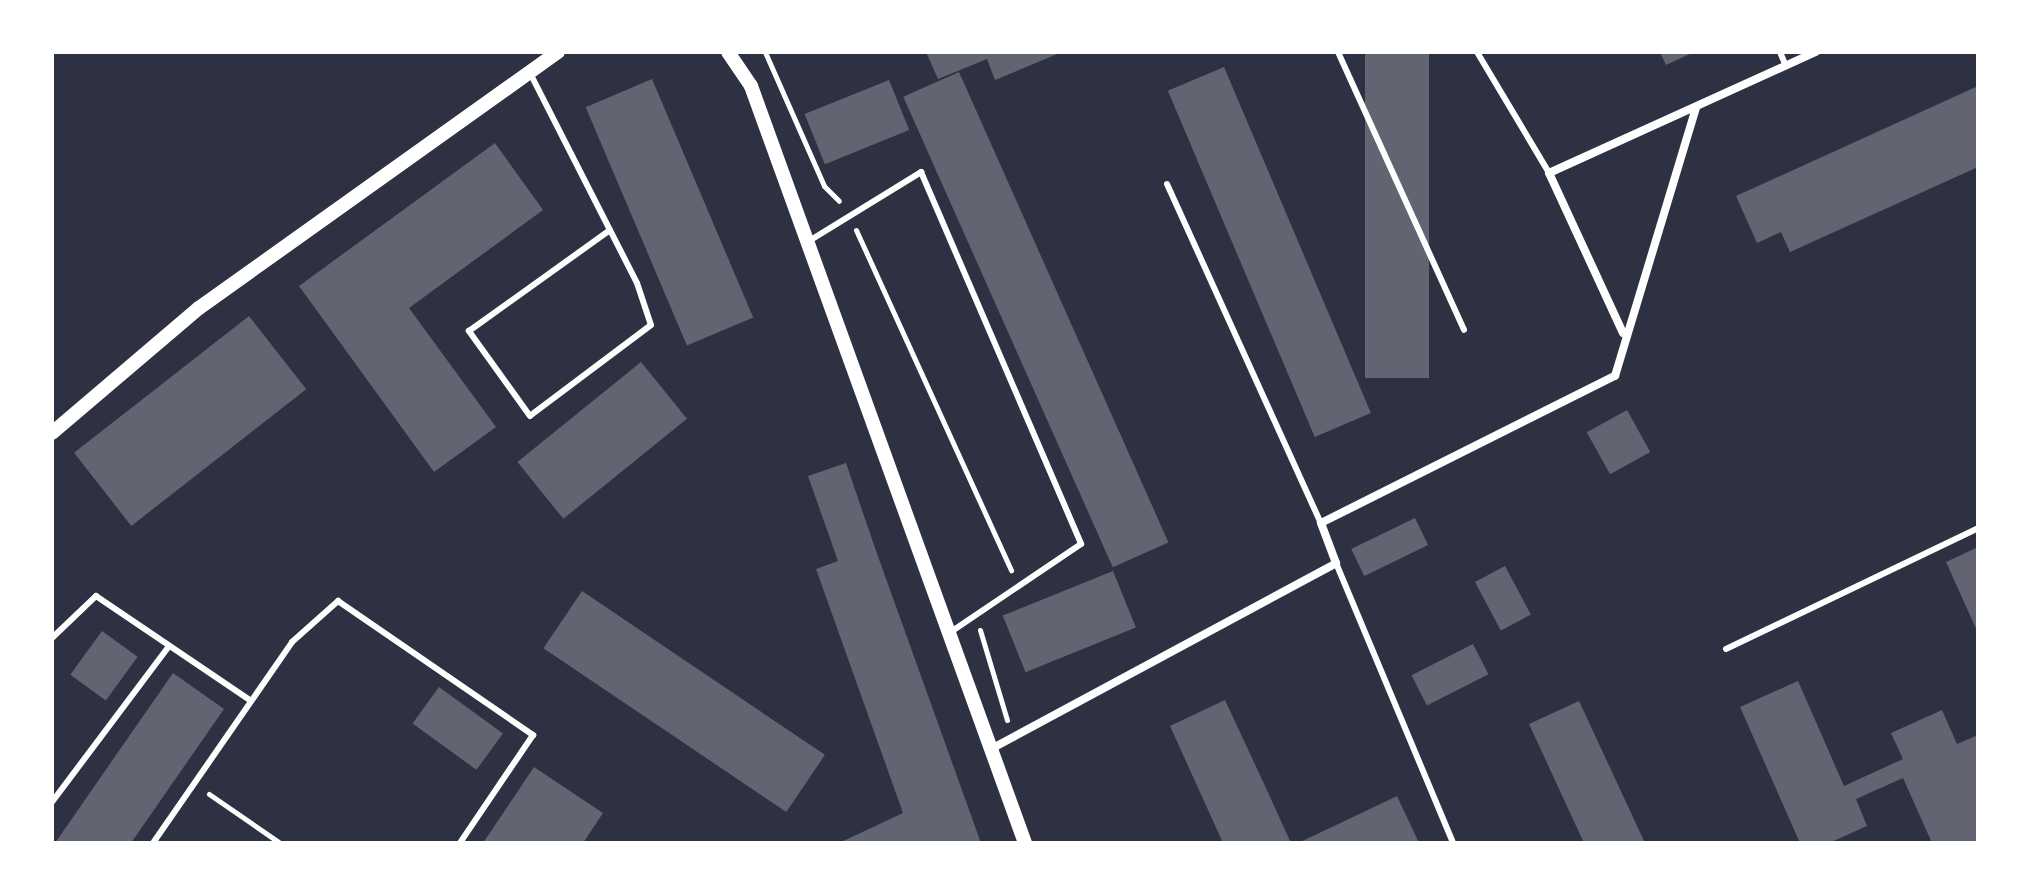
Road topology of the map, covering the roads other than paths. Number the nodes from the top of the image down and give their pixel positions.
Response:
1 (558, 52) edge
2 (728, 52) edge
3 (1338, 52) edge
4 (1477, 52) edge
5 (1780, 52) edge
6 (1816, 52) edge
7 (1786, 66) junction
8 (530, 73) junction
9 (1696, 107) junction
10 (1549, 173) junction
11 (1167, 184) dead end
12 (610, 230) junction
13 (807, 242) junction
14 (1464, 330) dead end
15 (1623, 333) junction
16 (52, 433) edge
17 (1321, 523) junction
18 (1978, 528) edge
19 (1336, 563) junction
20 (949, 633) junction
21 (52, 638) edge
22 (169, 646) junction
23 (1726, 649) dead end
24 (251, 701) junction
25 (991, 749) junction
26 (52, 802) edge
27 (153, 843) edge
28 (460, 843) edge
29 (1025, 843) edge
30 (1453, 843) edge

1 - 8 street
2 - 13 street
3 - 14 lane
4 - 10 lane
5 - 7 lane
6 - 7 street
7 - 9 street
8 - 12 lane
8 - 16 street
9 - 10 street
9 - 15 street
10 - 15 street
11 - 17 lane
12 - 12 lane
13 - 20 street
13 - 20 lane
15 - 17 street
17 - 19 street
18 - 23 lane
19 - 25 street
19 - 30 lane
20 - 25 street
21 - 22 lane
22 - 24 lane
22 - 26 lane
24 - 27 lane
24 - 28 lane
25 - 29 street

